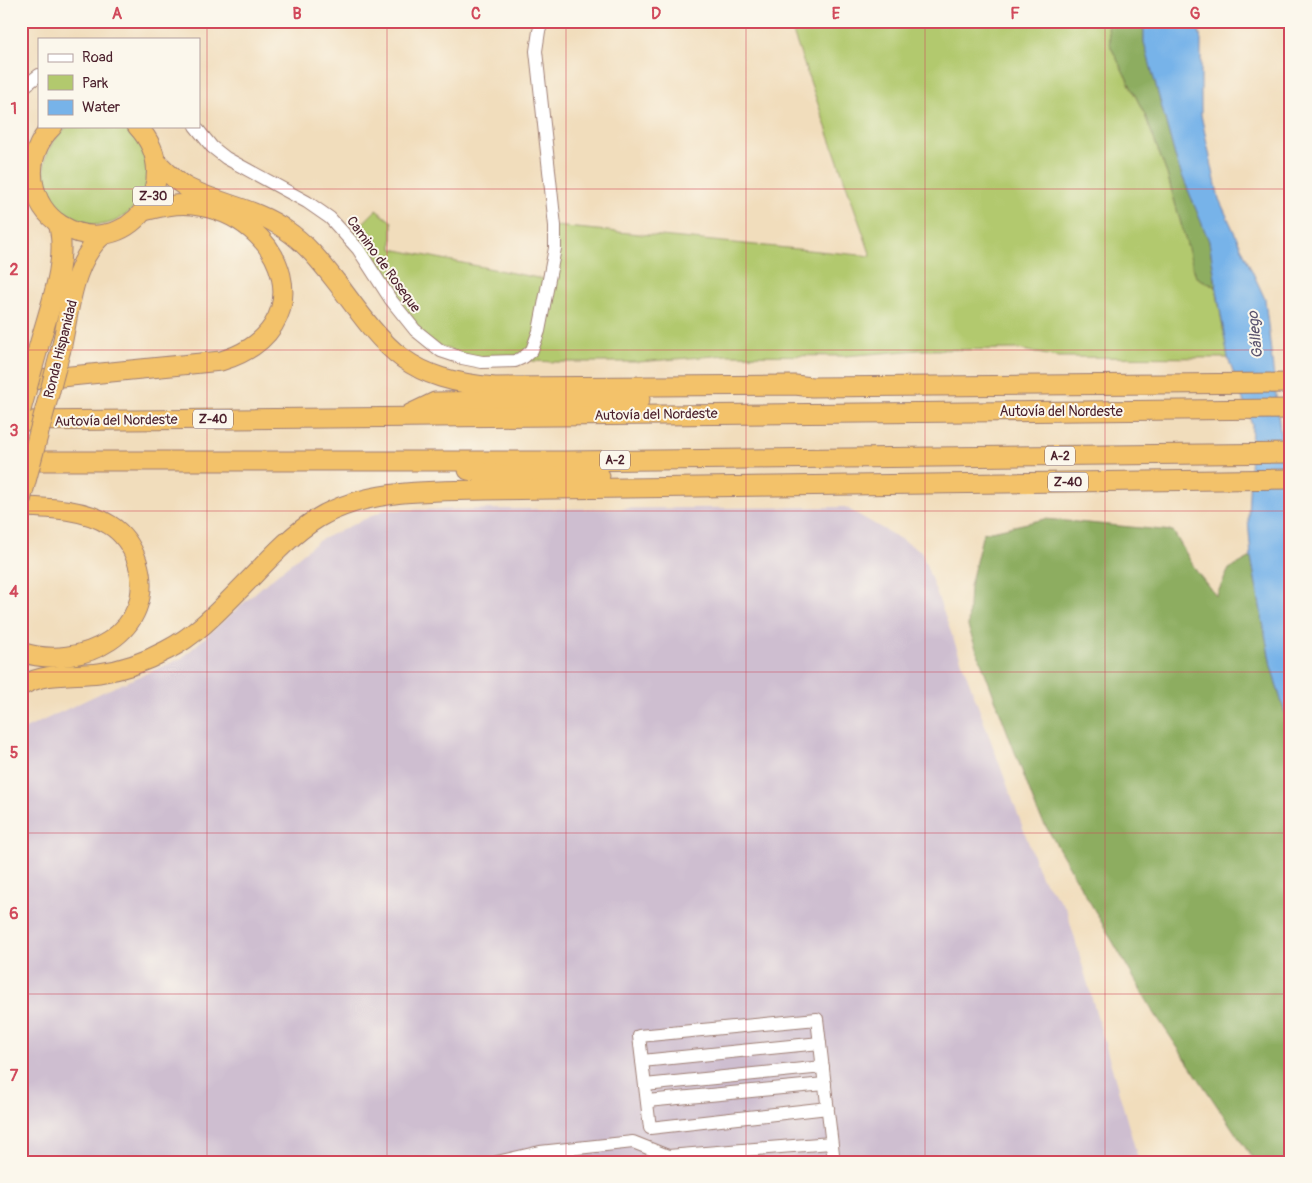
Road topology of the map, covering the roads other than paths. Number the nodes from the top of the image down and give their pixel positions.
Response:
1 (543, 21) edge
2 (38, 76) edge
3 (21, 89) edge
4 (52, 128) edge
5 (139, 128) edge
6 (197, 128) edge
7 (157, 162) junction
8 (144, 211) junction
9 (58, 223) junction
10 (104, 234) junction
11 (21, 381) edge
12 (1291, 383) edge
13 (812, 388) junction
14 (1291, 409) edge
15 (21, 410) edge
16 (404, 417) junction
17 (21, 421) edge
18 (1291, 453) edge
19 (21, 461) edge
20 (400, 461) junction
21 (1291, 480) edge
22 (786, 486) junction
23 (21, 500) edge
24 (21, 507) edge
25 (21, 652) edge
26 (21, 686) edge
27 (820, 1043) junction
28 (642, 1061) junction
29 (823, 1067) junction
30 (825, 1084) junction
31 (645, 1086) junction
32 (647, 1101) junction
33 (828, 1108) junction
34 (832, 1143) junction
35 (668, 1159) edge
36 (497, 1162) edge
37 (834, 1162) edge

1 - 6 street, Camino de Roseque
2 - 3 street
4 - 9 highway, Ronda Hispanidad / Z-30
5 - 7 highway, Ronda Hispanidad / Z-30
7 - 8 highway, Ronda Hispanidad / Z-30
7 - 13 highway
8 - 10 highway, Ronda Hispanidad / Z-30
8 - 11 highway
9 - 10 highway, Ronda Hispanidad / Z-30
9 - 15 highway, Ronda Hispanidad, bridge
10 - 23 highway, Ronda Hispanidad / Z-30, bridge
12 - 13 highway
13 - 16 highway
14 - 16 highway, Autovía del Nordeste
16 - 17 highway, Autovía del Nordeste / Z-40
18 - 20 highway, A-2
19 - 20 highway, Z-40
20 - 22 highway, Z-40
21 - 22 highway, Z-40
22 - 26 highway
24 - 25 highway
27 - 28 street
27 - 28 street
27 - 29 street
28 - 31 street
29 - 30 street
29 - 31 street
30 - 32 street
30 - 33 street
31 - 32 street
32 - 33 street
33 - 34 street
34 - 35 street
34 - 37 street
35 - 36 street

